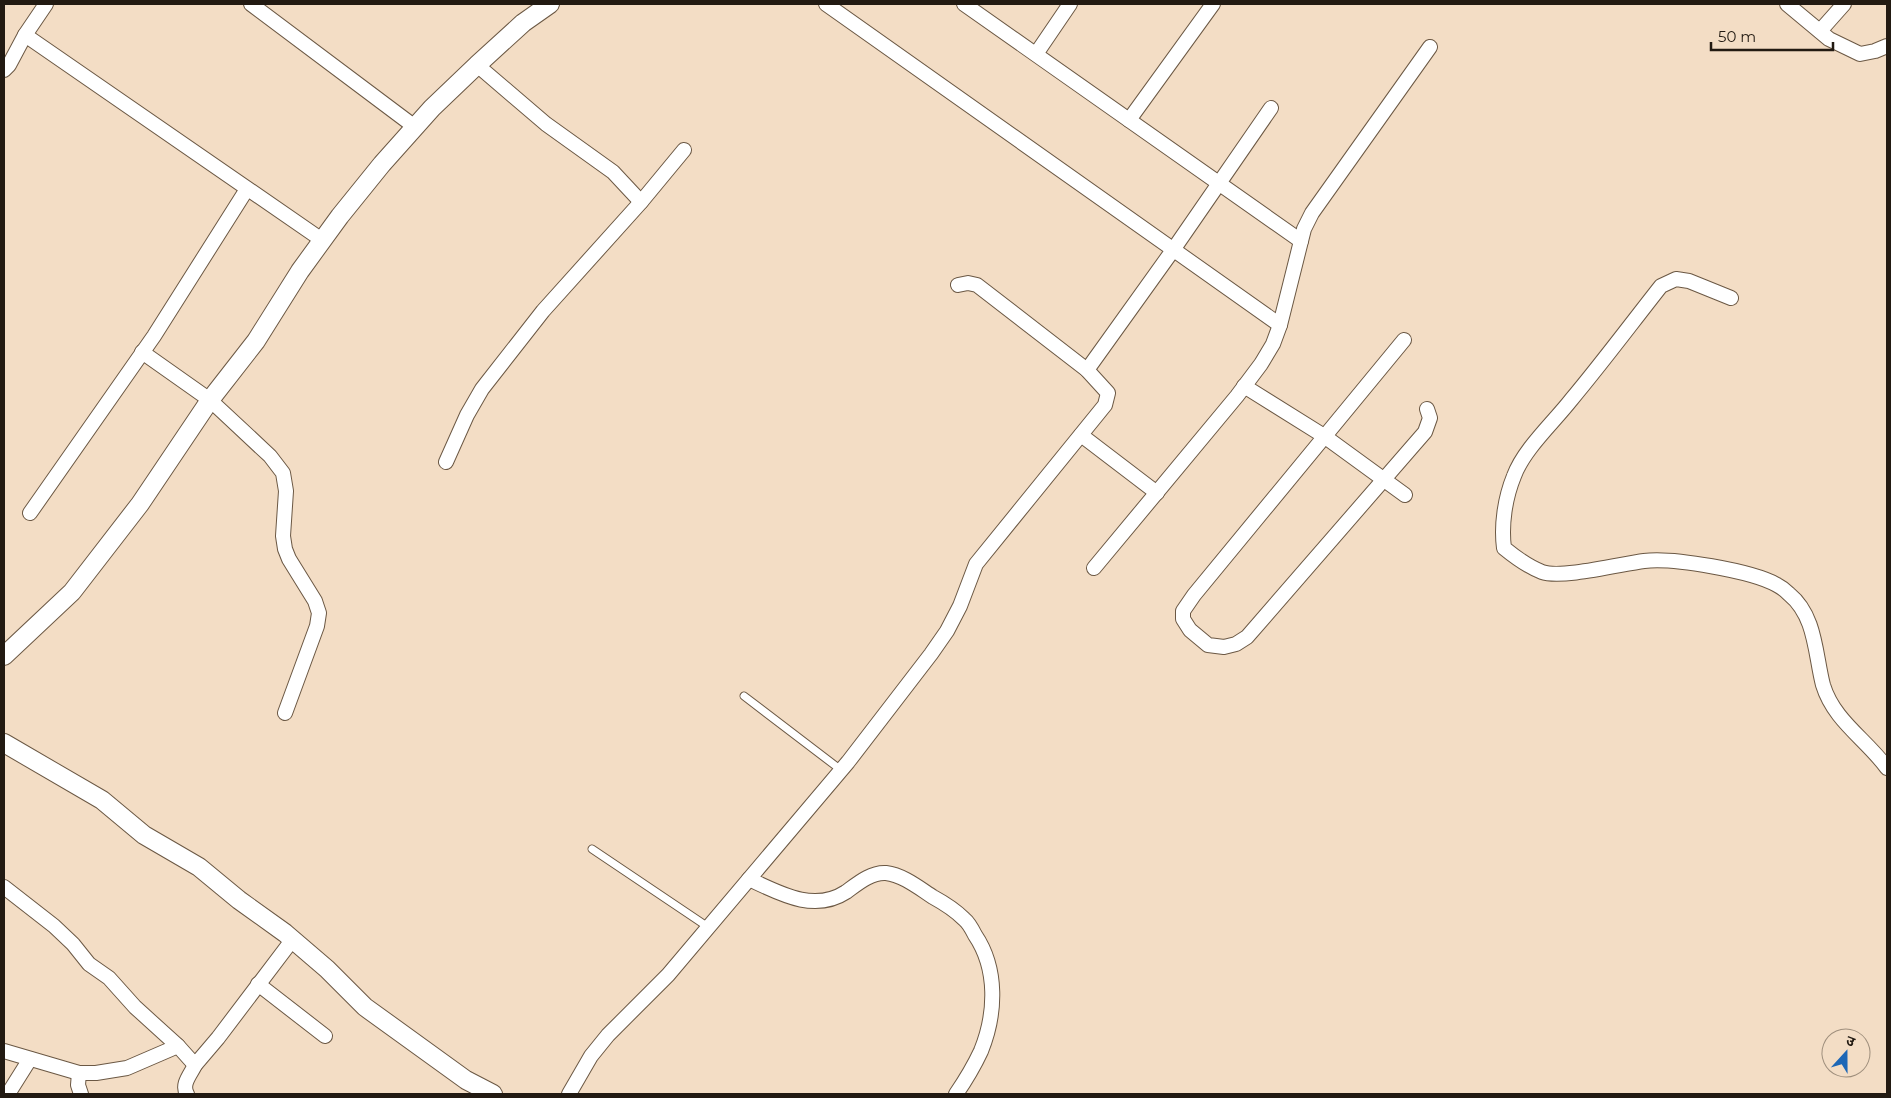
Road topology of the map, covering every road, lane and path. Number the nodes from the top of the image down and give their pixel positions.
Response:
1 (46, 4) edge
2 (251, 4) edge
3 (550, 4) edge
4 (826, 4) edge
5 (964, 4) edge
6 (1070, 4) edge
7 (1213, 4) edge
8 (1787, 4) edge
9 (1844, 4) edge
10 (1820, 31) junction
11 (25, 35) junction
12 (1887, 46) edge
13 (1430, 47) dead end
14 (1036, 54) junction
15 (477, 65) junction
16 (4, 70) edge
17 (1271, 108) dead end
18 (1129, 120) junction
19 (415, 126) junction
20 (684, 150) dead end
21 (1218, 183) junction
22 (247, 189) junction
23 (641, 202) junction
24 (322, 240) junction
25 (1301, 241) junction
26 (1173, 250) junction
27 (958, 285) dead end
28 (1731, 298) dead end
29 (1280, 325) junction
30 (1404, 340) dead end
31 (142, 352) junction
32 (1087, 370) junction
33 (1244, 386) junction
34 (210, 400) junction
35 (1427, 409) dead end
36 (1081, 435) junction
37 (1324, 436) junction
38 (446, 462) dead end
39 (1384, 480) junction
40 (1157, 493) junction
41 (1405, 495) dead end
42 (30, 513) dead end
43 (1094, 568) dead end
44 (4, 656) edge
45 (744, 696) dead end
46 (285, 713) dead end
47 (4, 743) edge
48 (1887, 768) edge
49 (841, 770) junction
50 (592, 849) dead end
51 (749, 879) junction
52 (4, 887) edge
53 (708, 927) junction
54 (293, 939) junction
55 (258, 984) junction
56 (325, 1036) dead end
57 (178, 1046) junction
58 (4, 1050) edge
59 (30, 1059) junction
60 (195, 1065) junction
61 (79, 1073) junction
62 (8, 1094) edge
63 (81, 1094) edge
64 (187, 1094) edge
65 (493, 1094) edge
66 (569, 1094) edge
67 (956, 1094) edge

1 - 11 street
2 - 19 street
3 - 15 street
4 - 26 street
5 - 14 street
6 - 14 street
7 - 18 street
8 - 10 street
9 - 10 street
10 - 12 street
11 - 16 street
11 - 22 street
13 - 25 street
14 - 18 street
15 - 19 street
15 - 23 street
17 - 21 street
18 - 21 street
19 - 24 street
20 - 23 street
21 - 25 street
21 - 26 street
22 - 24 street
22 - 31 street
23 - 38 street
24 - 34 street
25 - 29 street
26 - 29 street
26 - 32 street
27 - 32 street
28 - 48 street
29 - 33 street
30 - 37 street
31 - 34 street
31 - 42 street
32 - 36 street
33 - 37 street
33 - 40 street
34 - 44 street
34 - 46 street
35 - 39 street
36 - 40 street
36 - 49 street
37 - 39 street
37 - 39 street
39 - 41 street
40 - 43 street
45 - 49 lane
47 - 54 street
49 - 51 street
50 - 53 lane
51 - 53 street
51 - 67 street
52 - 57 street
53 - 66 street
54 - 55 street
54 - 65 street
55 - 56 street
55 - 60 street
57 - 60 street
57 - 61 street
58 - 59 street
59 - 61 street
59 - 62 street
60 - 64 street
61 - 63 street

